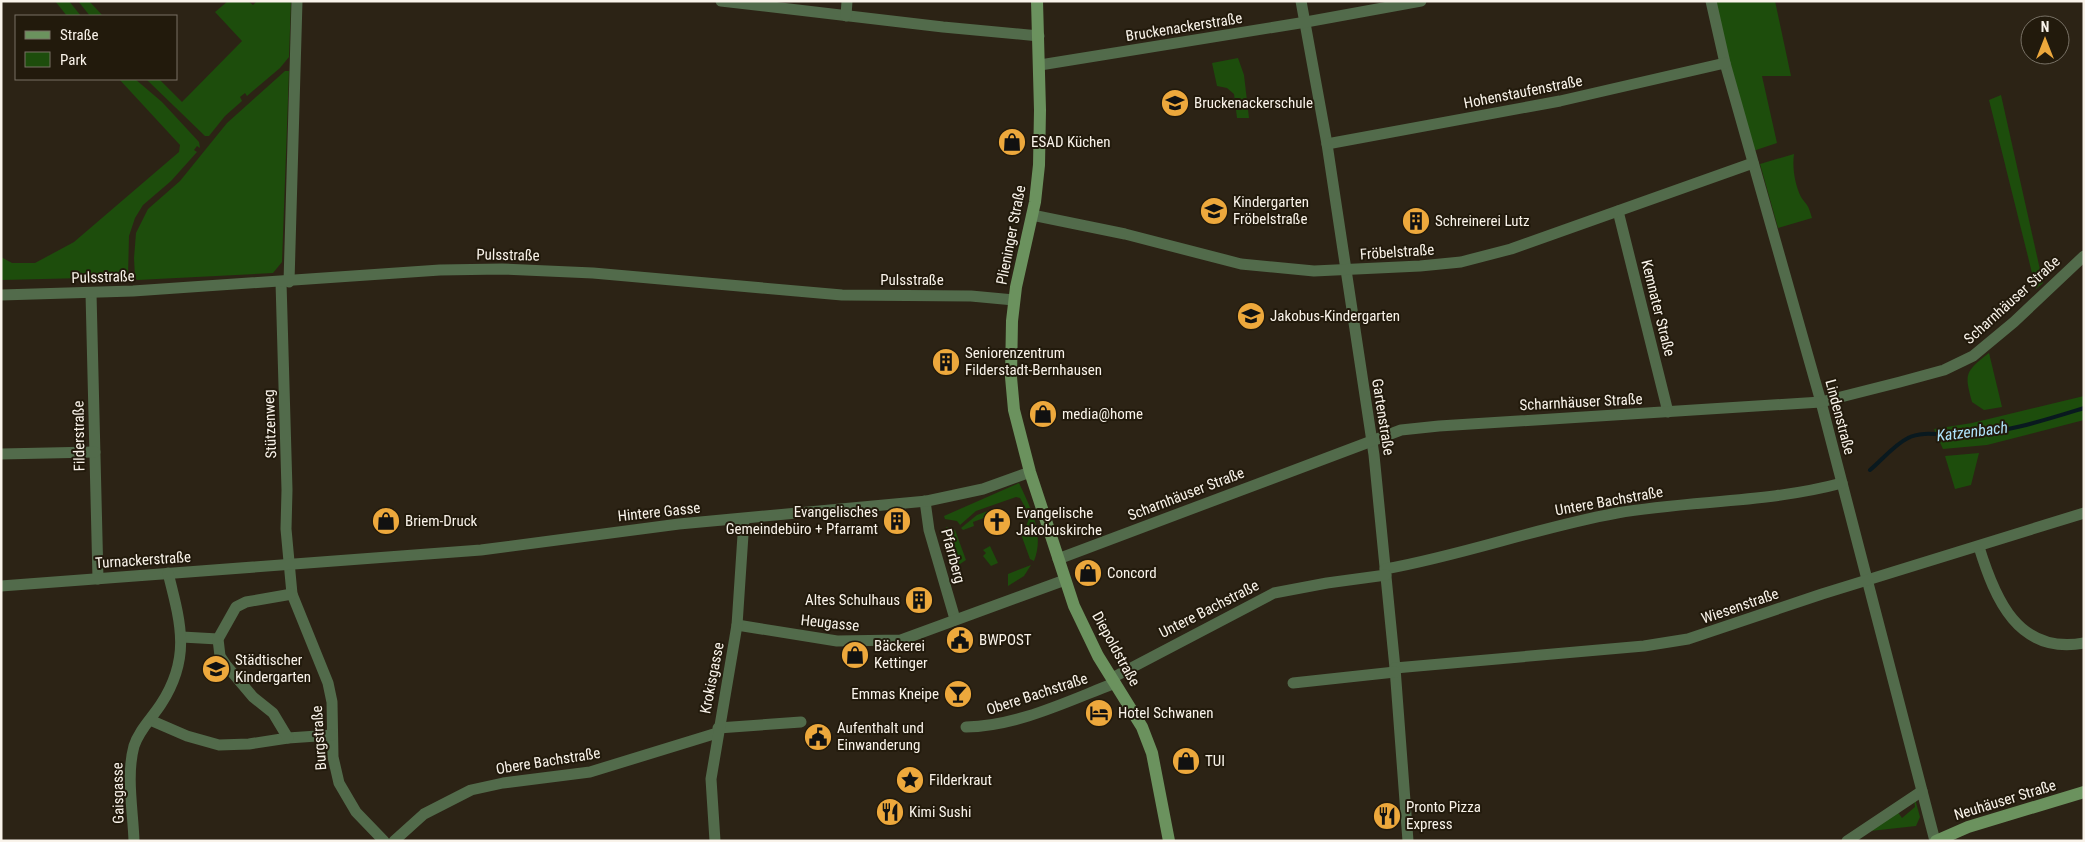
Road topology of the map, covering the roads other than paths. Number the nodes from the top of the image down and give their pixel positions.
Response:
1 (297, 1) edge
2 (721, 1) edge
3 (847, 1) edge
4 (1037, 1) edge
5 (1301, 1) edge
6 (1421, 1) edge
7 (1712, 1) edge
8 (846, 16) junction
9 (1306, 22) junction
10 (1039, 36) junction
11 (1725, 63) junction
12 (1040, 65) junction
13 (1327, 144) junction
14 (1753, 163) junction
15 (1618, 211) junction
16 (1032, 215) junction
17 (2084, 256) edge
18 (1346, 271) junction
19 (285, 282) junction
20 (91, 293) junction
21 (1, 295) edge
22 (1014, 300) junction
23 (1821, 402) junction
24 (1668, 412) junction
25 (1372, 439) junction
26 (95, 452) junction
27 (1, 454) edge
28 (1030, 472) junction
29 (1842, 483) junction
30 (925, 501) junction
31 (2084, 513) edge
32 (744, 520) junction
33 (1979, 547) junction
34 (1058, 559) junction
35 (288, 564) junction
36 (1386, 572) junction
37 (168, 573) junction
38 (98, 579) junction
39 (1065, 580) junction
40 (1867, 580) junction
41 (1, 586) edge
42 (292, 594) junction
43 (955, 619) junction
44 (737, 625) junction
45 (182, 637) junction
46 (218, 639) junction
47 (2084, 644) edge
48 (1395, 670) junction
49 (1114, 681) junction
50 (1293, 684) dead end
51 (150, 720) junction
52 (801, 722) dead end
53 (966, 727) dead end
54 (718, 730) junction
55 (332, 735) junction
56 (288, 738) junction
57 (1922, 791) junction
58 (2084, 792) edge
59 (134, 841) edge
60 (384, 841) edge
61 (394, 841) edge
62 (715, 841) edge
63 (1169, 841) edge
64 (1408, 841) edge
65 (1846, 841) edge
66 (1935, 841) edge

1 - 19 street, Stützenweg
2 - 8 street
3 - 8 street
4 - 10 main road, Plieninger Straße
5 - 9 street, Gartenstraße
6 - 9 street, Bruckenackerstraße
7 - 11 street, Lindenstraße
8 - 10 street
9 - 12 street, Bruckenackerstraße
9 - 13 street, Gartenstraße
10 - 12 main road, Plieninger Straße
11 - 13 street, Hohenstaufenstraße
11 - 14 street, Lindenstraße
12 - 16 main road, Plieninger Straße
13 - 18 street, Gartenstraße
14 - 15 street, Fröbelstraße
14 - 23 street, Lindenstraße
15 - 18 street, Fröbelstraße
15 - 24 street, Kemnater Straße
16 - 18 street, Fröbelstraße
16 - 22 main road, Plieninger Straße
17 - 23 street, Scharnhäuser Straße
18 - 25 street, Gartenstraße
19 - 20 street, Pulsstraße
19 - 22 street, Pulsstraße
19 - 35 street, Stützenweg
20 - 21 street, Pulsstraße
20 - 26 street, Filderstraße
22 - 28 main road, Plieninger Straße
23 - 24 street, Scharnhäuser Straße
23 - 29 street, Lindenstraße
24 - 25 street, Scharnhäuser Straße
25 - 34 street, Scharnhäuser Straße
25 - 36 street, Gartenstraße
26 - 27 street
26 - 38 street, Filderstraße
28 - 30 street, Hintere Gasse
28 - 34 main road, Diepoldstraße
29 - 36 street, Untere Bachstraße
29 - 40 street, Lindenstraße
30 - 32 street, Hintere Gasse
30 - 43 street, Pfarrberg
31 - 33 street, Wiesenstraße
32 - 35 street, Hintere Gasse
32 - 44 street, Krokisgasse
33 - 40 street, Wiesenstraße
33 - 47 street
34 - 39 main road, Diepoldstraße
35 - 37 street, Turnackerstraße
35 - 42 street, Burgstraße
36 - 48 street, Gartenstraße
36 - 49 street, Untere Bachstraße
37 - 38 street, Turnackerstraße
37 - 45 street, Gaisgasse
38 - 41 street, Turnackerstraße
39 - 43 street, Heugasse
39 - 49 main road, Diepoldstraße
40 - 48 street, Wiesenstraße
40 - 57 street, Lindenstraße
42 - 46 street
42 - 55 street, Burgstraße
43 - 44 street, Heugasse
44 - 54 street, Krokisgasse
45 - 46 street
45 - 51 street, Gaisgasse
46 - 56 street
48 - 50 street, Wiesenstraße
48 - 64 street, Gartenstraße
49 - 53 street, Obere Bachstraße
49 - 63 main road, Diepoldstraße
51 - 56 street
51 - 59 street, Gaisgasse
52 - 54 street, Obere Bachstraße
54 - 61 street, Obere Bachstraße
54 - 62 street, Krokisgasse
55 - 56 street
55 - 60 street, Burgstraße
57 - 65 street
57 - 66 street, Lindenstraße
58 - 66 main road, Neuhäuser Straße

